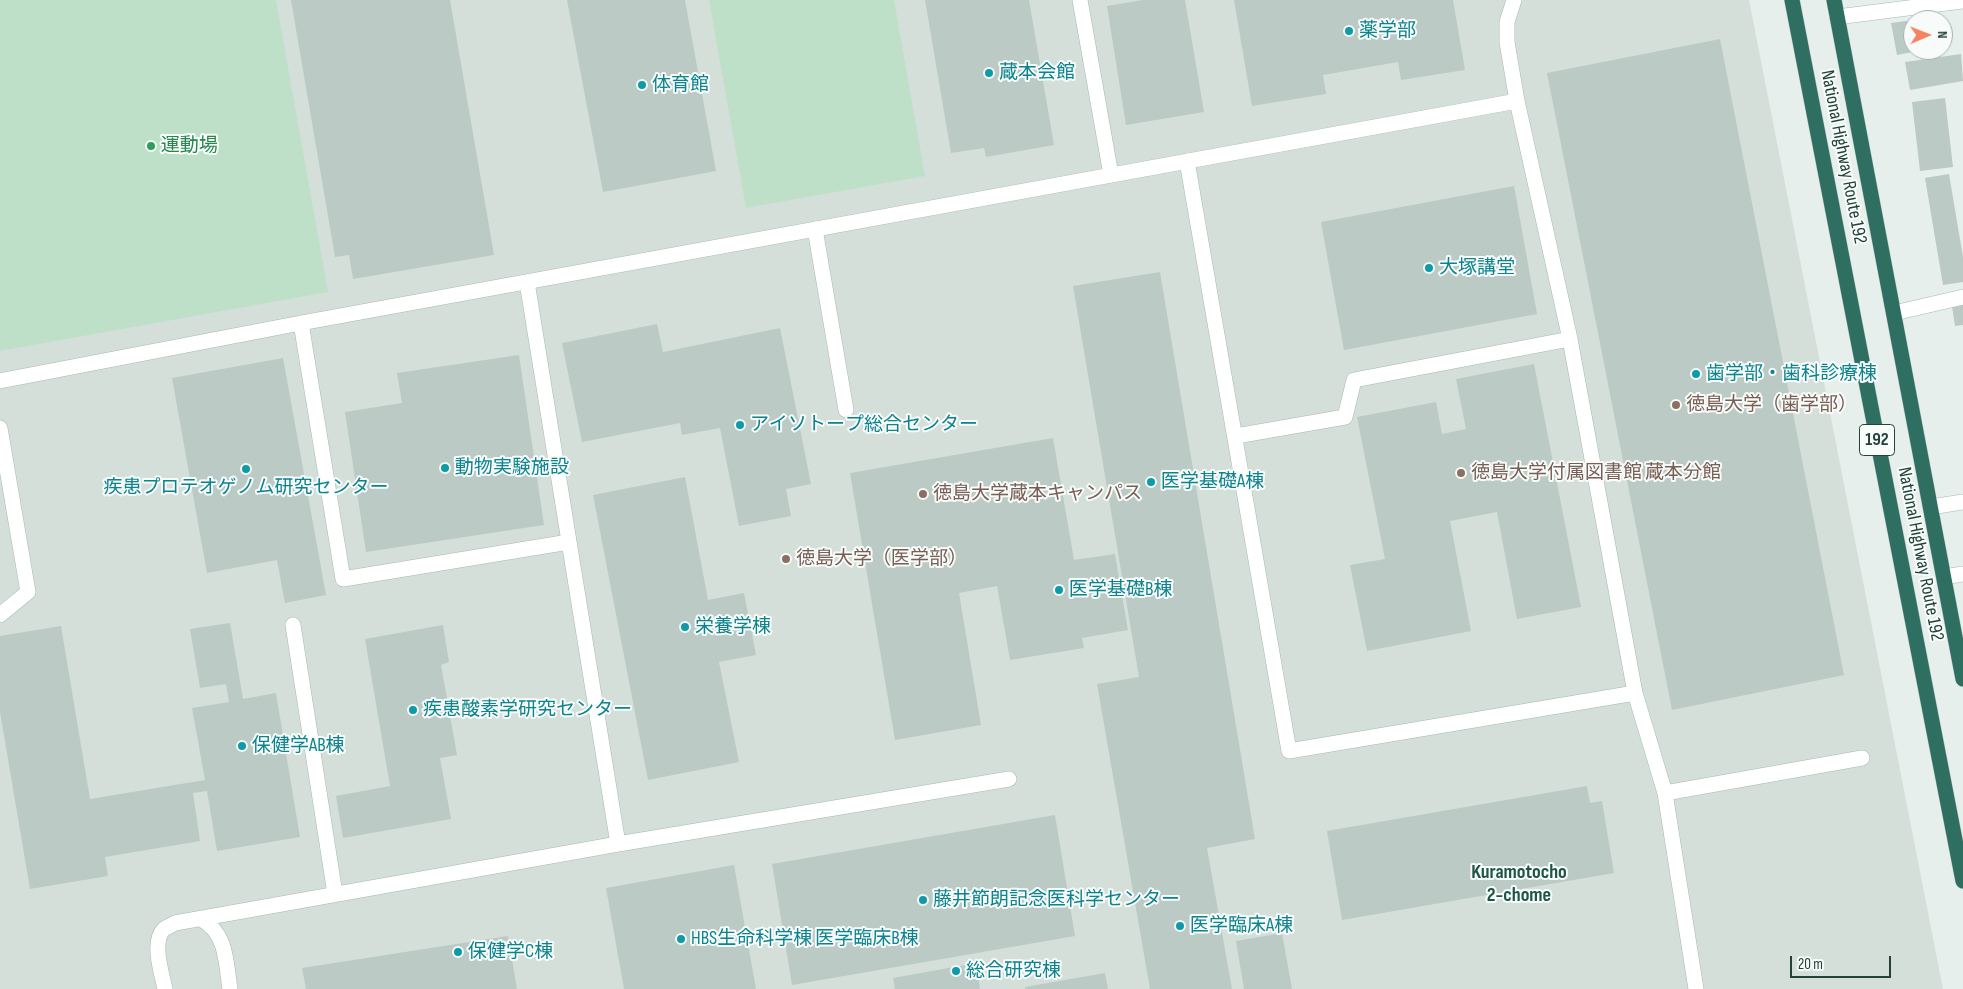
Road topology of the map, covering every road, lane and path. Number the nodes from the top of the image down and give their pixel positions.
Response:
1 (1080, 0) edge
2 (1514, 0) edge
3 (1792, 0) edge
4 (1834, 0) edge
5 (1963, 1) edge
6 (1837, 17) junction
7 (1517, 100) junction
8 (1187, 161) junction
9 (1111, 175) junction
10 (815, 229) junction
11 (527, 282) junction
12 (1963, 297) edge
13 (1894, 313) junction
14 (301, 323) junction
15 (1570, 339) junction
16 (0, 381) edge
17 (846, 410) dead end
18 (0, 428) edge
19 (1236, 436) junction
20 (1963, 502) edge
21 (1931, 507) junction
22 (569, 542) junction
23 (1963, 574) edge
24 (1944, 577) junction
25 (0, 615) edge
26 (293, 625) dead end
27 (1963, 679) edge
28 (1636, 693) junction
29 (1862, 758) dead end
30 (1009, 779) dead end
31 (1665, 793) junction
32 (618, 844) junction
33 (1963, 881) edge
34 (335, 894) junction
35 (202, 919) junction
36 (165, 989) edge
37 (230, 989) edge
38 (1696, 989) edge

1 - 9 street
2 - 7 street
3 - 33 highway, National Highway Route 192 / 192
4 - 6 highway, National Highway Route 192 / 192
5 - 6 street
6 - 13 highway, National Highway Route 192 / 192
7 - 8 street
7 - 15 street
8 - 9 street
8 - 19 street
9 - 10 street
10 - 11 street
10 - 17 street
11 - 14 street
11 - 22 street
12 - 13 street
13 - 21 highway, National Highway Route 192 / 192
14 - 16 street
14 - 22 street
15 - 19 street
15 - 28 street
18 - 25 street
19 - 28 street
20 - 21 street
21 - 24 highway, National Highway Route 192 / 192
22 - 32 street
23 - 24 street
24 - 27 highway, National Highway Route 192 / 192
26 - 34 street
28 - 31 street
29 - 31 street
30 - 32 street
31 - 38 street
32 - 34 street
34 - 35 street
35 - 36 street
35 - 37 street

